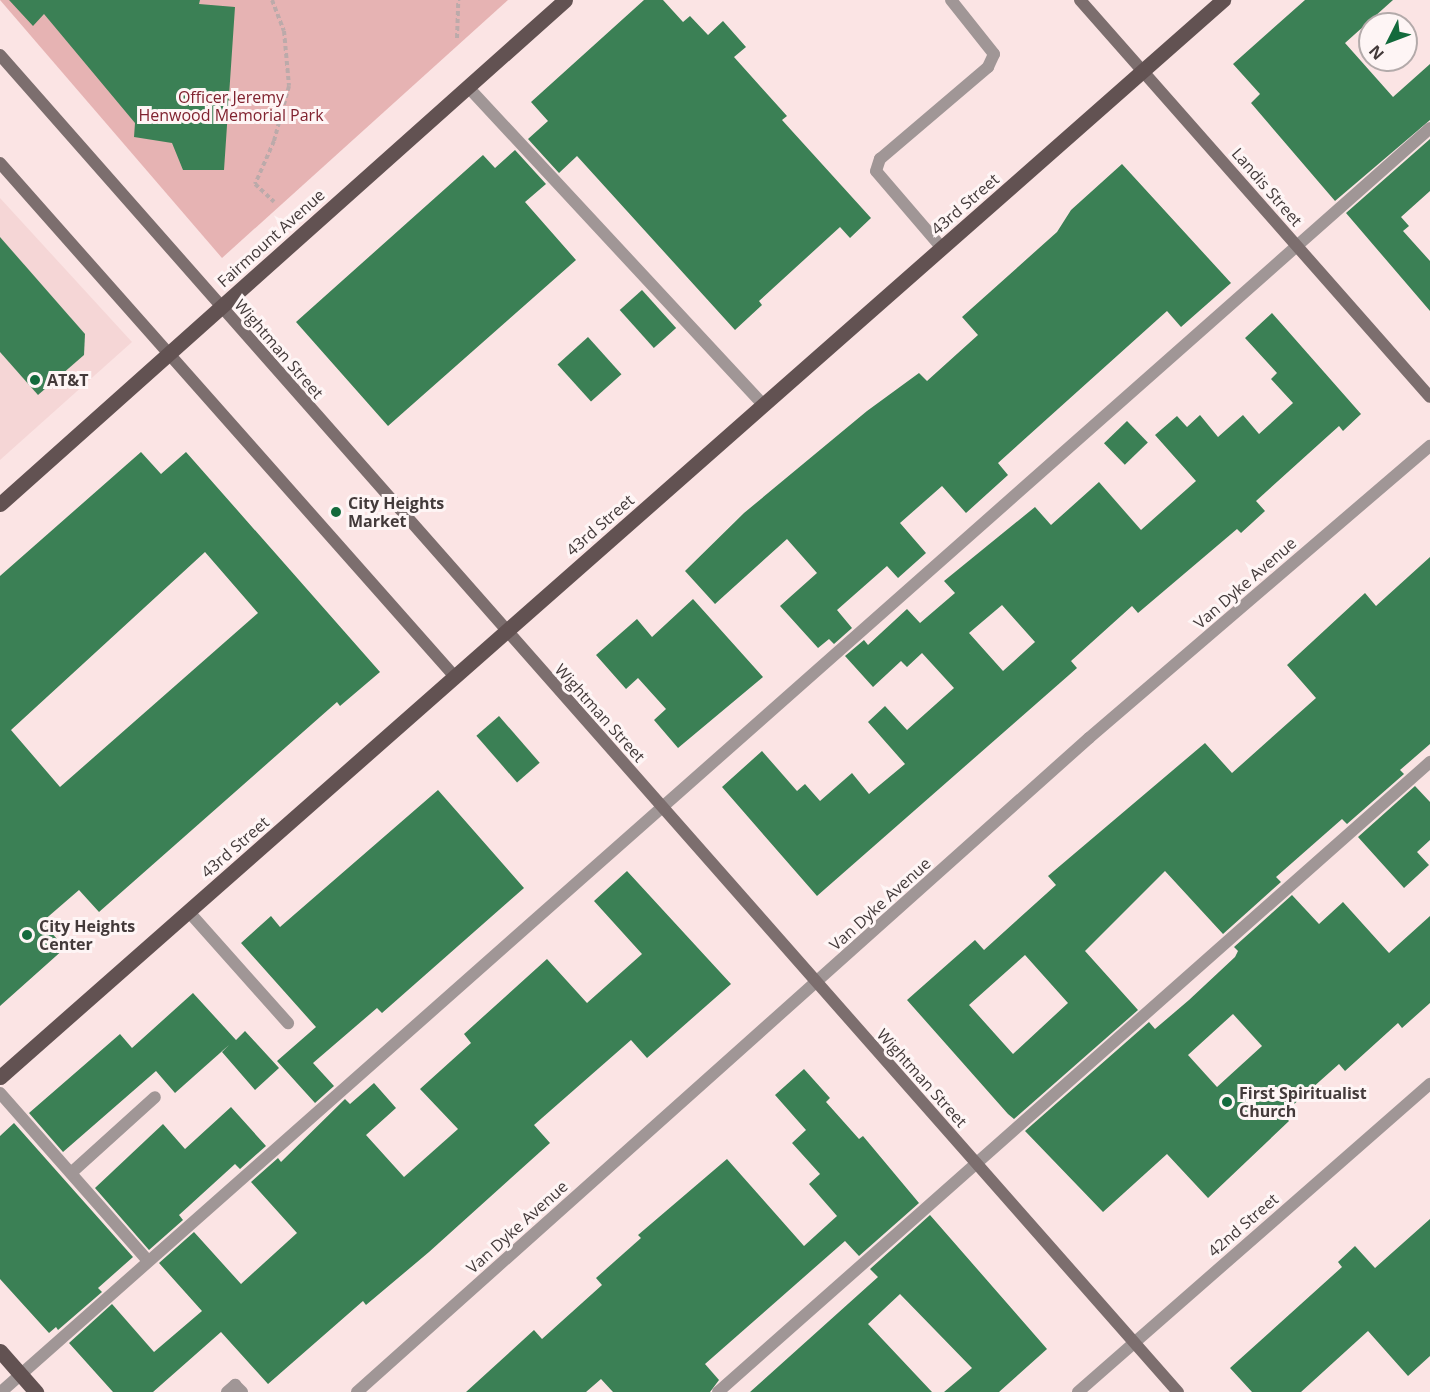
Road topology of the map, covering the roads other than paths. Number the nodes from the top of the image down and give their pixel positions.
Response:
1 (566, 0) edge
2 (951, 0) edge
3 (1080, 0) edge
4 (1223, 0) edge
5 (0, 55) edge
6 (1142, 71) junction
7 (468, 87) junction
8 (1430, 128) edge
9 (0, 164) edge
10 (1298, 247) junction
11 (942, 248) junction
12 (221, 307) junction
13 (169, 353) junction
14 (1430, 397) edge
15 (763, 405) junction
16 (1430, 446) edge
17 (0, 504) edge
18 (506, 632) junction
19 (455, 676) junction
20 (1430, 762) edge
21 (660, 806) junction
22 (189, 912) junction
23 (816, 984) junction
24 (288, 1023) dead end
25 (0, 1077) edge
26 (1430, 1084) edge
27 (0, 1094) edge
28 (155, 1097) dead end
29 (978, 1166) junction
30 (71, 1173) junction
31 (148, 1261) junction
32 (1134, 1343) junction
33 (0, 1351) edge
34 (21, 1375) junction
35 (1, 1392) edge
36 (36, 1392) edge
37 (227, 1392) edge
38 (242, 1392) edge
39 (357, 1392) edge
40 (718, 1392) edge
41 (1078, 1392) edge
42 (1178, 1392) edge

1 - 7 main road, Fairmount Avenue
2 - 11 street
3 - 6 main road, Landis Street
4 - 6 main road, 43rd Street
5 - 12 main road, Wightman Street
6 - 10 main road, Landis Street
6 - 11 main road, 43rd Street
7 - 12 main road, Fairmount Avenue
7 - 15 street
8 - 10 street
9 - 13 main road
10 - 14 main road, Landis Street
10 - 21 street
11 - 15 main road, 43rd Street
12 - 13 main road, Fairmount Avenue
12 - 18 main road, Wightman Street
13 - 17 main road, Fairmount Avenue
13 - 19 main road
15 - 18 main road, 43rd Street
16 - 23 street, Van Dyke Avenue
18 - 19 main road, 43rd Street
18 - 21 main road, Wightman Street
19 - 22 main road, 43rd Street
20 - 29 street
21 - 23 main road, Wightman Street
21 - 31 street
22 - 24 street
22 - 25 main road, 43rd Street
23 - 29 main road, Wightman Street
23 - 39 street, Van Dyke Avenue
26 - 32 street, 42nd Street
27 - 30 street
28 - 30 street
29 - 32 main road, Wightman Street
29 - 40 street
30 - 31 street
31 - 34 street
32 - 41 street, 42nd Street
32 - 42 main road, Wightman Street
33 - 34 main road
34 - 35 street
34 - 36 main road
37 - 38 street

